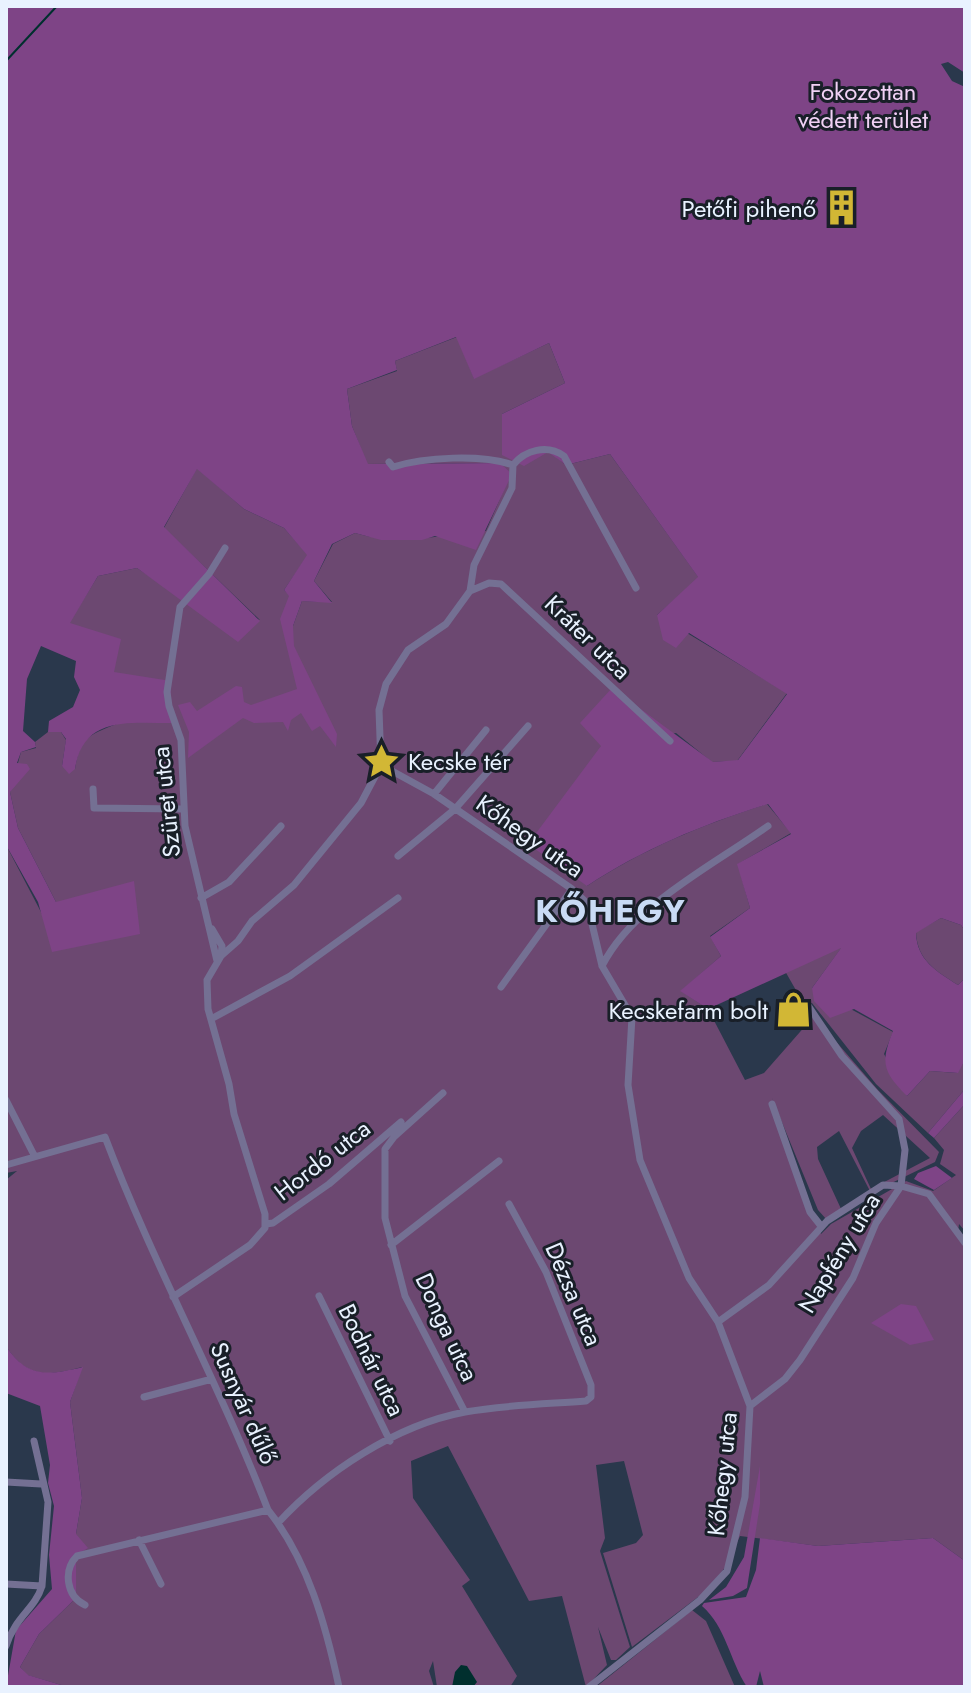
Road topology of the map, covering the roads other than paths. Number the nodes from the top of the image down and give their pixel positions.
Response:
1 (389, 462) dead end
2 (513, 465) junction
3 (225, 548) dead end
4 (636, 588) dead end
5 (470, 591) junction
6 (528, 726) dead end
7 (486, 730) dead end
8 (670, 741) dead end
9 (381, 765) junction
10 (93, 789) dead end
11 (434, 794) junction
12 (182, 809) junction
13 (455, 809) junction
14 (281, 826) dead end
15 (768, 826) dead end
16 (398, 856) dead end
17 (572, 889) junction
18 (201, 898) junction
19 (398, 898) dead end
20 (219, 960) junction
21 (602, 966) junction
22 (501, 987) dead end
23 (807, 1004) dead end
24 (211, 1019) junction
25 (443, 1093) dead end
26 (6, 1100) edge
27 (772, 1104) dead end
28 (401, 1122) dead end
29 (392, 1134) junction
30 (34, 1155) junction
31 (499, 1161) dead end
32 (6, 1165) edge
33 (901, 1186) junction
34 (509, 1204) dead end
35 (266, 1224) junction
36 (821, 1226) junction
37 (965, 1243) edge
38 (391, 1245) junction
39 (319, 1296) dead end
40 (173, 1297) junction
41 (718, 1322) junction
42 (212, 1379) junction
43 (144, 1397) dead end
44 (750, 1406) junction
45 (465, 1412) junction
46 (34, 1441) dead end
47 (390, 1441) junction
48 (6, 1482) edge
49 (41, 1484) junction
50 (268, 1510) junction
51 (278, 1523) junction
52 (139, 1540) junction
53 (6, 1584) edge
54 (161, 1584) dead end
55 (42, 1586) junction
56 (85, 1605) dead end
57 (6, 1646) edge
58 (339, 1687) edge
59 (589, 1687) edge

1 - 2 street
2 - 4 street
2 - 5 street
3 - 12 street, Szüret utca
5 - 8 street, Kráter utca
5 - 9 street
6 - 13 street
7 - 11 street
9 - 11 street, Kőhegy utca
9 - 20 street, Szüret utca
10 - 12 street
11 - 13 street, Kőhegy utca
12 - 18 street, Szüret utca
13 - 16 street
13 - 17 street, Kőhegy utca
14 - 18 street
15 - 21 street
17 - 21 street, Kőhegy utca
17 - 22 street
18 - 20 street, Szüret utca
19 - 24 street
20 - 24 street, Szüret utca
21 - 41 street, Kőhegy utca
23 - 33 street
24 - 35 street, Szüret utca
25 - 29 street
26 - 30 street
27 - 36 street
28 - 29 street, Hordó utca
29 - 35 street, Hordó utca
29 - 38 street, Donga utca
30 - 32 street
30 - 40 street, Susnyár dűlő
31 - 38 street
33 - 36 street
33 - 37 street, Napfény utca
33 - 44 street, Napfény utca
34 - 45 street, Dézsa utca
35 - 40 street
36 - 41 street
38 - 45 street, Donga utca
39 - 47 street, Bodnár utca
40 - 42 street, Susnyár dűlő
41 - 44 street, Kőhegy utca
42 - 43 street
42 - 50 street, Susnyár dűlő
44 - 59 street, Kőhegy utca
45 - 47 street
46 - 49 street
47 - 51 street
48 - 49 street
49 - 55 street
50 - 51 street, Susnyár dűlő
50 - 52 street
51 - 58 street, Susnyár dűlő
52 - 54 street
52 - 56 street
53 - 55 street
55 - 57 street

